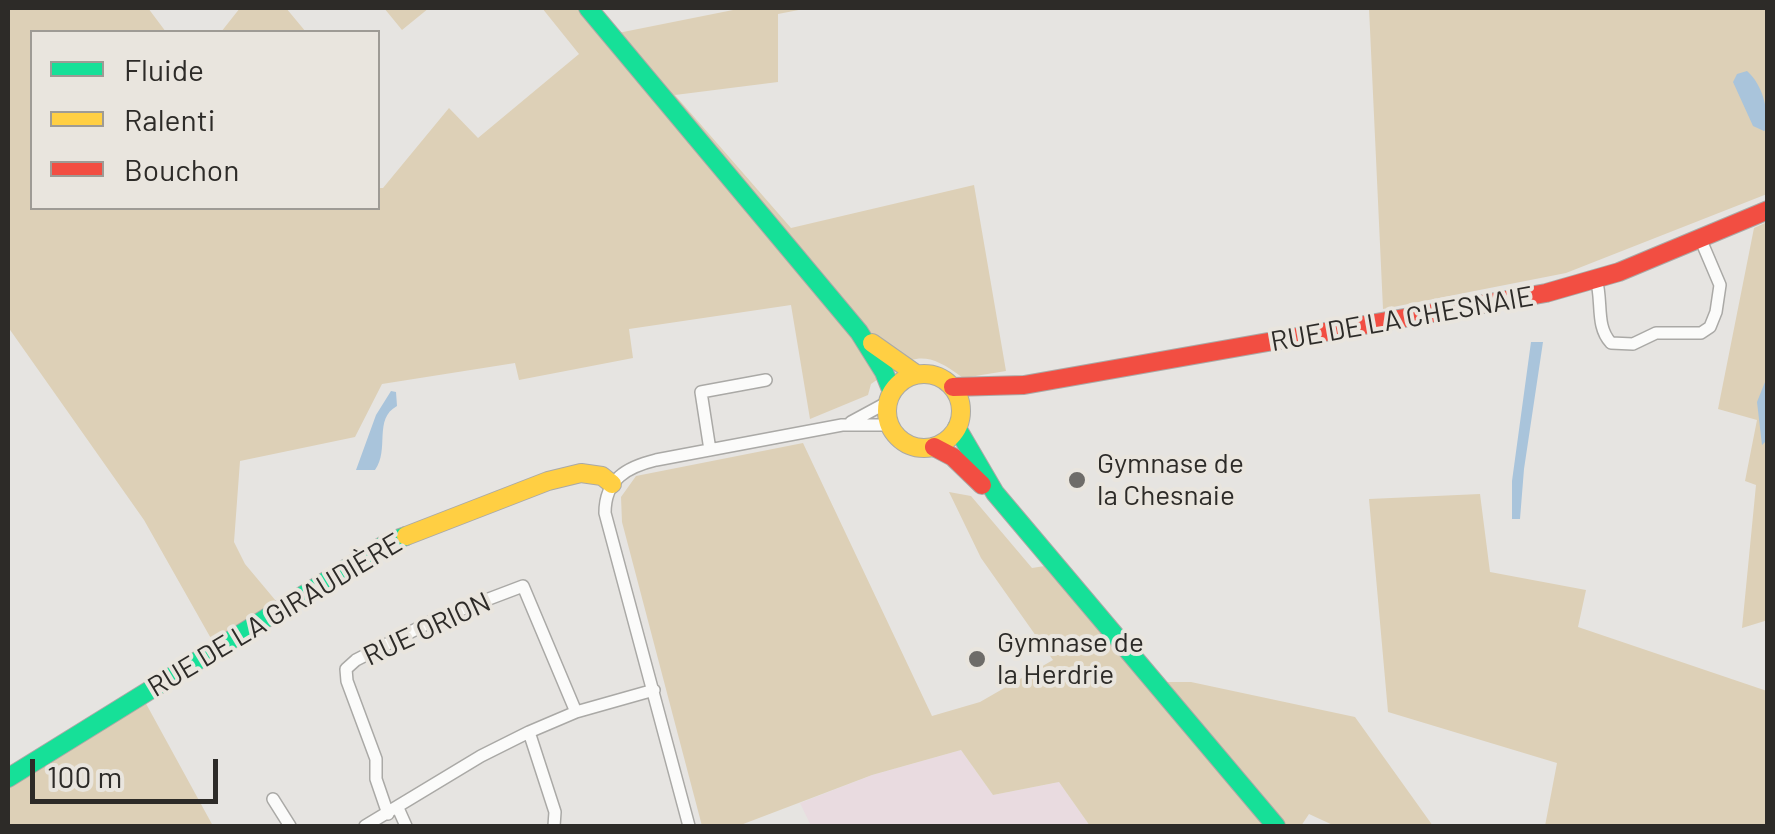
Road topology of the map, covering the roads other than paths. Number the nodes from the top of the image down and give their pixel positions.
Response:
1 (588, 8) edge
2 (1768, 210) edge
3 (1700, 238) junction
4 (1596, 279) junction
5 (860, 332) junction
6 (916, 374) junction
7 (766, 380) dead end
8 (1024, 385) junction
9 (952, 386) junction
10 (890, 397) junction
11 (959, 420) junction
12 (842, 425) junction
13 (891, 428) junction
14 (934, 447) junction
15 (710, 450) junction
16 (612, 484) junction
17 (995, 493) junction
18 (654, 690) junction
19 (576, 712) junction
20 (528, 732) junction
21 (8, 778) edge
22 (273, 799) dead end
23 (393, 811) junction
24 (290, 826) edge
25 (366, 826) edge
26 (406, 826) edge
27 (554, 826) edge
28 (689, 826) edge
29 (1276, 826) edge

1 - 5 street
2 - 3 street, RUE DE LA CHESNAIE
3 - 4 street, RUE DE LA CHESNAIE
3 - 4 street
4 - 8 street, RUE DE LA CHESNAIE
5 - 6 street
5 - 10 street
6 - 9 street
6 - 10 street
7 - 15 street
8 - 9 street
8 - 11 street
9 - 11 street
10 - 12 street
10 - 13 street
11 - 14 street
11 - 17 street
12 - 13 street
12 - 15 street
13 - 14 street
14 - 17 street
15 - 16 street
16 - 18 street
16 - 21 street, RUE DE LA GIRAUDIÈRE
17 - 29 street
18 - 19 street
18 - 28 street
19 - 20 street
19 - 23 street, RUE ORION
20 - 23 street
20 - 27 street
22 - 24 street
23 - 25 street
23 - 26 street

